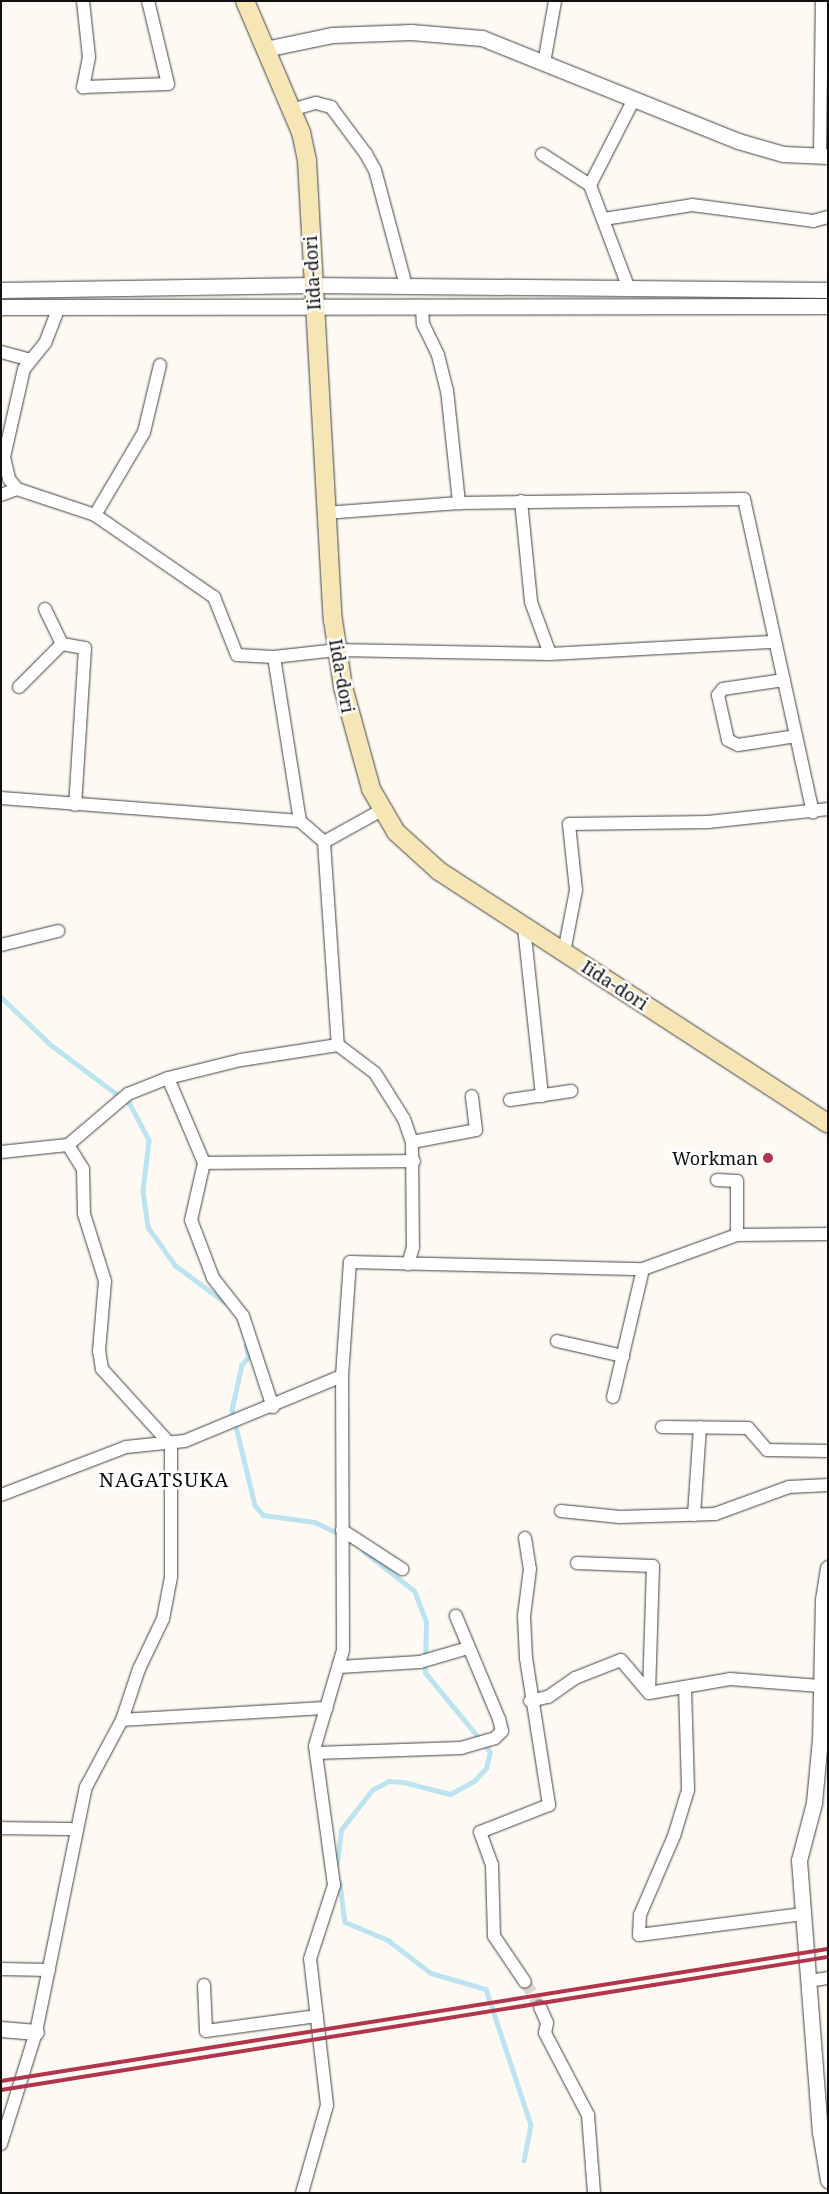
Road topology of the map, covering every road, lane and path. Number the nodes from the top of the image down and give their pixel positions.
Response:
1 (82, 1) edge
2 (148, 1) edge
3 (245, 1) edge
4 (555, 1) edge
5 (822, 1) edge
6 (265, 49) junction
7 (544, 63) junction
8 (634, 99) junction
9 (291, 110) junction
10 (542, 154) dead end
11 (824, 156) edge
12 (590, 185) junction
13 (828, 217) edge
14 (604, 219) junction
15 (312, 285) junction
16 (406, 286) junction
17 (629, 289) junction
18 (1, 290) edge
19 (828, 290) edge
20 (828, 306) edge
21 (1, 307) edge
22 (59, 307) junction
23 (314, 307) junction
24 (422, 307) junction
25 (1, 352) edge
26 (31, 360) junction
27 (160, 365) dead end
28 (17, 489) junction
29 (1, 495) edge
30 (521, 501) junction
31 (459, 503) junction
32 (325, 513) junction
33 (95, 515) junction
34 (45, 609) dead end
35 (775, 642) junction
36 (62, 644) junction
37 (336, 650) junction
38 (550, 654) junction
39 (274, 657) junction
40 (784, 680) junction
41 (19, 687) dead end
42 (796, 736) junction
43 (1, 798) edge
44 (75, 804) junction
45 (828, 809) edge
46 (382, 810) junction
47 (813, 812) junction
48 (300, 822) junction
49 (324, 842) junction
50 (524, 927) junction
51 (58, 931) dead end
52 (1, 945) edge
53 (564, 952) junction
54 (338, 1045) junction
55 (168, 1078) junction
56 (571, 1091) dead end
57 (472, 1096) dead end
58 (542, 1096) junction
59 (510, 1100) dead end
60 (828, 1124) edge
61 (412, 1142) junction
62 (68, 1145) junction
63 (1, 1152) edge
64 (414, 1161) junction
65 (204, 1163) junction
66 (717, 1180) dead end
67 (828, 1234) edge
68 (737, 1236) junction
69 (408, 1264) junction
70 (642, 1270) junction
71 (558, 1341) dead end
72 (623, 1356) junction
73 (342, 1376) junction
74 (613, 1397) dead end
75 (273, 1407) junction
76 (662, 1427) dead end
77 (700, 1427) junction
78 (171, 1445) junction
79 (828, 1451) edge
80 (828, 1485) edge
81 (1, 1495) edge
82 (561, 1511) dead end
83 (694, 1515) junction
84 (342, 1530) junction
85 (525, 1538) dead end
86 (577, 1563) dead end
87 (828, 1568) edge
88 (402, 1569) dead end
89 (456, 1616) dead end
90 (468, 1648) junction
91 (339, 1668) junction
92 (823, 1679) edge
93 (685, 1687) junction
94 (649, 1693) junction
95 (530, 1701) junction
96 (327, 1708) junction
97 (122, 1720) junction
98 (825, 1738) edge
99 (316, 1753) junction
100 (1, 1828) edge
101 (77, 1829) junction
102 (803, 1914) junction
103 (1, 1968) edge
104 (49, 1970) junction
105 (828, 1978) edge
106 (810, 1981) junction
107 (525, 1982) tunnel mouth
108 (204, 1985) dead end
109 (540, 2007) tunnel mouth
110 (317, 2016) junction
111 (1, 2029) edge
112 (36, 2032) junction
113 (1, 2144) edge
114 (827, 2176) edge
115 (302, 2193) edge
116 (594, 2193) edge

1 - 2 street
3 - 6 main road, Iida-dori
4 - 7 street
5 - 11 street
6 - 7 street
6 - 9 main road, Iida-dori
7 - 8 street
8 - 11 street
8 - 12 street
9 - 15 main road, Iida-dori
9 - 16 street
10 - 12 street
12 - 14 street
13 - 14 street
14 - 17 street
15 - 16 street
15 - 18 street
15 - 23 main road, Iida-dori
16 - 17 street
17 - 19 street
20 - 24 street
21 - 22 street
22 - 23 street
22 - 26 street
23 - 24 street
23 - 32 main road, Iida-dori
24 - 31 street
25 - 26 street
26 - 28 street
27 - 33 street
28 - 29 street
28 - 33 street
30 - 31 street
30 - 35 street
30 - 38 street
31 - 32 street
32 - 37 main road, Iida-dori
33 - 39 street
34 - 36 street
35 - 38 street
35 - 40 street
36 - 41 street
36 - 44 street
37 - 38 street
37 - 39 street
37 - 46 main road, Iida-dori
39 - 48 street
40 - 42 street
40 - 42 street
42 - 47 street
43 - 44 street
44 - 48 street
45 - 47 street
46 - 49 street
46 - 50 main road, Iida-dori
47 - 53 street
48 - 49 street
49 - 54 street
50 - 53 main road, Iida-dori
50 - 58 street
51 - 52 street
53 - 60 main road, Iida-dori
54 - 55 street
54 - 61 street
55 - 62 street
55 - 65 street
56 - 58 street
57 - 61 street
58 - 59 street
61 - 64 street
62 - 63 street
62 - 78 street
64 - 65 street
64 - 69 street
65 - 75 street
66 - 68 street
67 - 68 street
68 - 70 street
69 - 70 street
69 - 73 street
70 - 72 street
71 - 72 street
72 - 74 street
73 - 75 street
73 - 84 street
75 - 78 street
76 - 77 street
77 - 79 street
77 - 83 street
78 - 81 street
78 - 97 street
80 - 83 street
82 - 83 street
84 - 88 street
84 - 91 street
85 - 95 street
86 - 94 street
87 - 92 street
89 - 90 street
90 - 91 street
90 - 99 street
91 - 96 street
92 - 93 street
92 - 98 street
93 - 94 street
93 - 102 street
94 - 95 street
95 - 107 street
96 - 97 street
96 - 99 street
97 - 101 street
98 - 102 street
99 - 110 street
100 - 101 street
101 - 104 street
102 - 106 street
103 - 104 street
104 - 112 street
105 - 106 street
106 - 114 street
108 - 110 street
109 - 116 street
110 - 115 street
111 - 112 street
112 - 113 street

